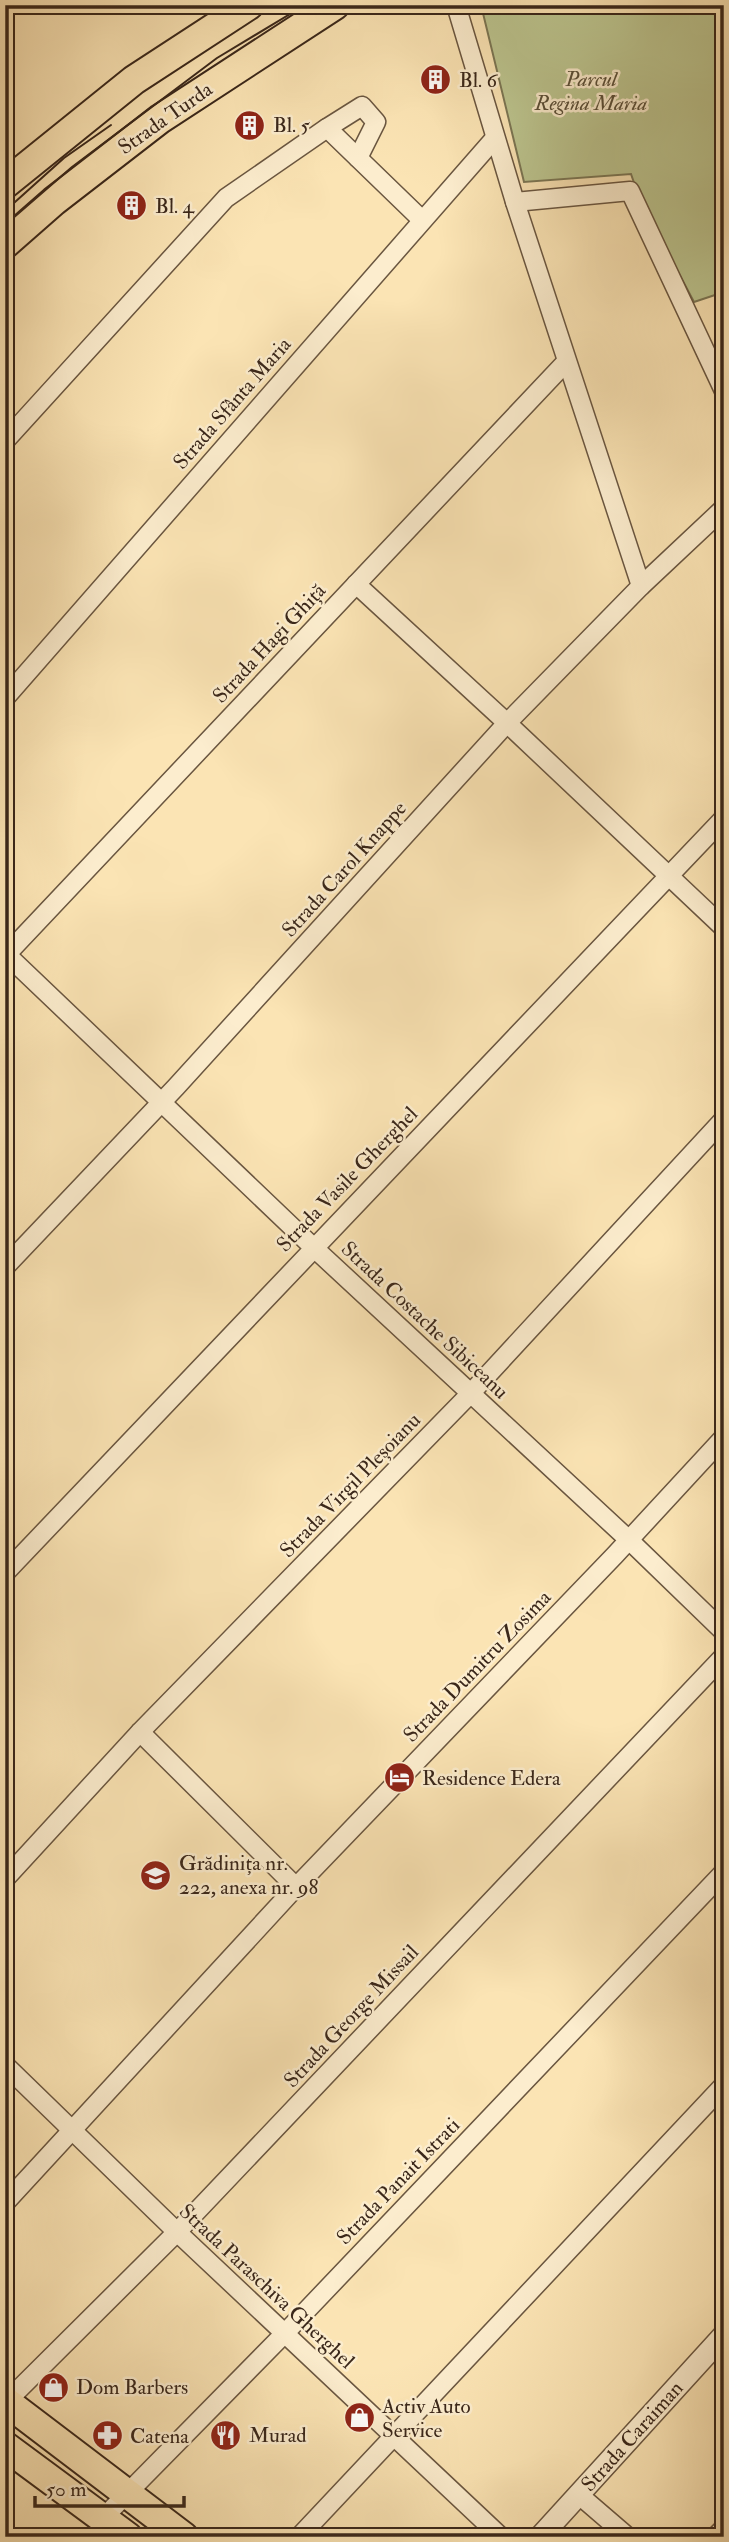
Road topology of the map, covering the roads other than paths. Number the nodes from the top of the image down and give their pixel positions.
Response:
1 (248, 5) edge
2 (335, 5) edge
3 (456, 5) edge
4 (327, 128) junction
5 (495, 138) junction
6 (358, 158) junction
7 (5, 184) edge
8 (515, 202) junction
9 (422, 220) junction
10 (5, 244) edge
11 (566, 362) junction
12 (724, 391) edge
13 (5, 441) edge
14 (724, 508) edge
15 (356, 584) junction
16 (641, 586) junction
17 (5, 698) edge
18 (507, 723) junction
19 (724, 818) edge
20 (669, 875) junction
21 (724, 928) edge
22 (6, 954) edge
23 (162, 1102) junction
24 (724, 1119) edge
25 (313, 1247) junction
26 (5, 1267) edge
27 (470, 1394) junction
28 (724, 1437) edge
29 (629, 1540) junction
30 (5, 1573) edge
31 (724, 1632) edge
32 (724, 1656) edge
33 (140, 1732) junction
34 (724, 1872) edge
35 (5, 1879) edge
36 (296, 1887) junction
37 (5, 2065) edge
38 (724, 2085) edge
39 (73, 2130) junction
40 (5, 2203) edge
41 (177, 2232) junction
42 (285, 2333) junction
43 (724, 2335) edge
44 (6, 2402) edge
45 (394, 2435) junction
46 (5, 2446) edge
47 (125, 2493) junction
48 (578, 2494) junction
49 (103, 2518) junction
50 (724, 2528) edge
51 (128, 2537) edge
52 (184, 2537) edge
53 (299, 2537) edge
54 (501, 2537) edge
55 (540, 2537) edge
56 (628, 2537) edge
57 (715, 2537) edge

1 - 7 main road
2 - 10 main road, Strada Turda
3 - 5 street
4 - 6 street
4 - 6 street
4 - 13 street
5 - 8 street
5 - 9 street, Strada Sfânta Maria
6 - 9 street
8 - 11 street
8 - 12 street
9 - 17 street, Strada Sfânta Maria
11 - 15 street, Strada Hagi Ghiță
11 - 16 street
14 - 16 street, Strada Carol Knappe
15 - 18 street
15 - 22 street, Strada Hagi Ghiță
16 - 18 street, Strada Carol Knappe
18 - 20 street
18 - 23 street, Strada Carol Knappe
19 - 20 street, Strada Vasile Gherghel
20 - 21 street
20 - 25 street, Strada Vasile Gherghel
22 - 23 street, Strada Costache Sibiceanu
23 - 25 street, Strada Costache Sibiceanu
23 - 26 street, Strada Carol Knappe
24 - 27 street, Strada Virgil Pleșoianu
25 - 27 street, Strada Costache Sibiceanu
25 - 30 street, Strada Vasile Gherghel
27 - 29 street, Strada Costache Sibiceanu
27 - 33 street, Strada Virgil Pleșoianu
28 - 29 street, Strada Dumitru Zosima
29 - 31 street, Strada Costache Sibiceanu
29 - 36 street, Strada Dumitru Zosima
32 - 41 street, Strada George Missail
33 - 35 street, Strada Virgil Pleșoianu
33 - 36 street
34 - 42 street, Strada Panait Istrati
36 - 39 street, Strada Dumitru Zosima
37 - 39 street, Strada Paraschiva Gherghel
38 - 45 street
39 - 40 street, Strada Dumitru Zosima
39 - 41 street, Strada Paraschiva Gherghel
41 - 42 street, Strada Paraschiva Gherghel
41 - 44 street, Strada George Missail
42 - 45 street, Strada Paraschiva Gherghel
42 - 47 street, Strada Panait Istrati
43 - 48 street, Strada Caraiman
44 - 47 main road
45 - 53 street
45 - 54 street, Strada Paraschiva Gherghel
46 - 49 main road
47 - 49 street, Strada Panait Istrati
47 - 52 main road
48 - 55 street, Strada Caraiman
48 - 56 street
49 - 51 main road
50 - 57 street

